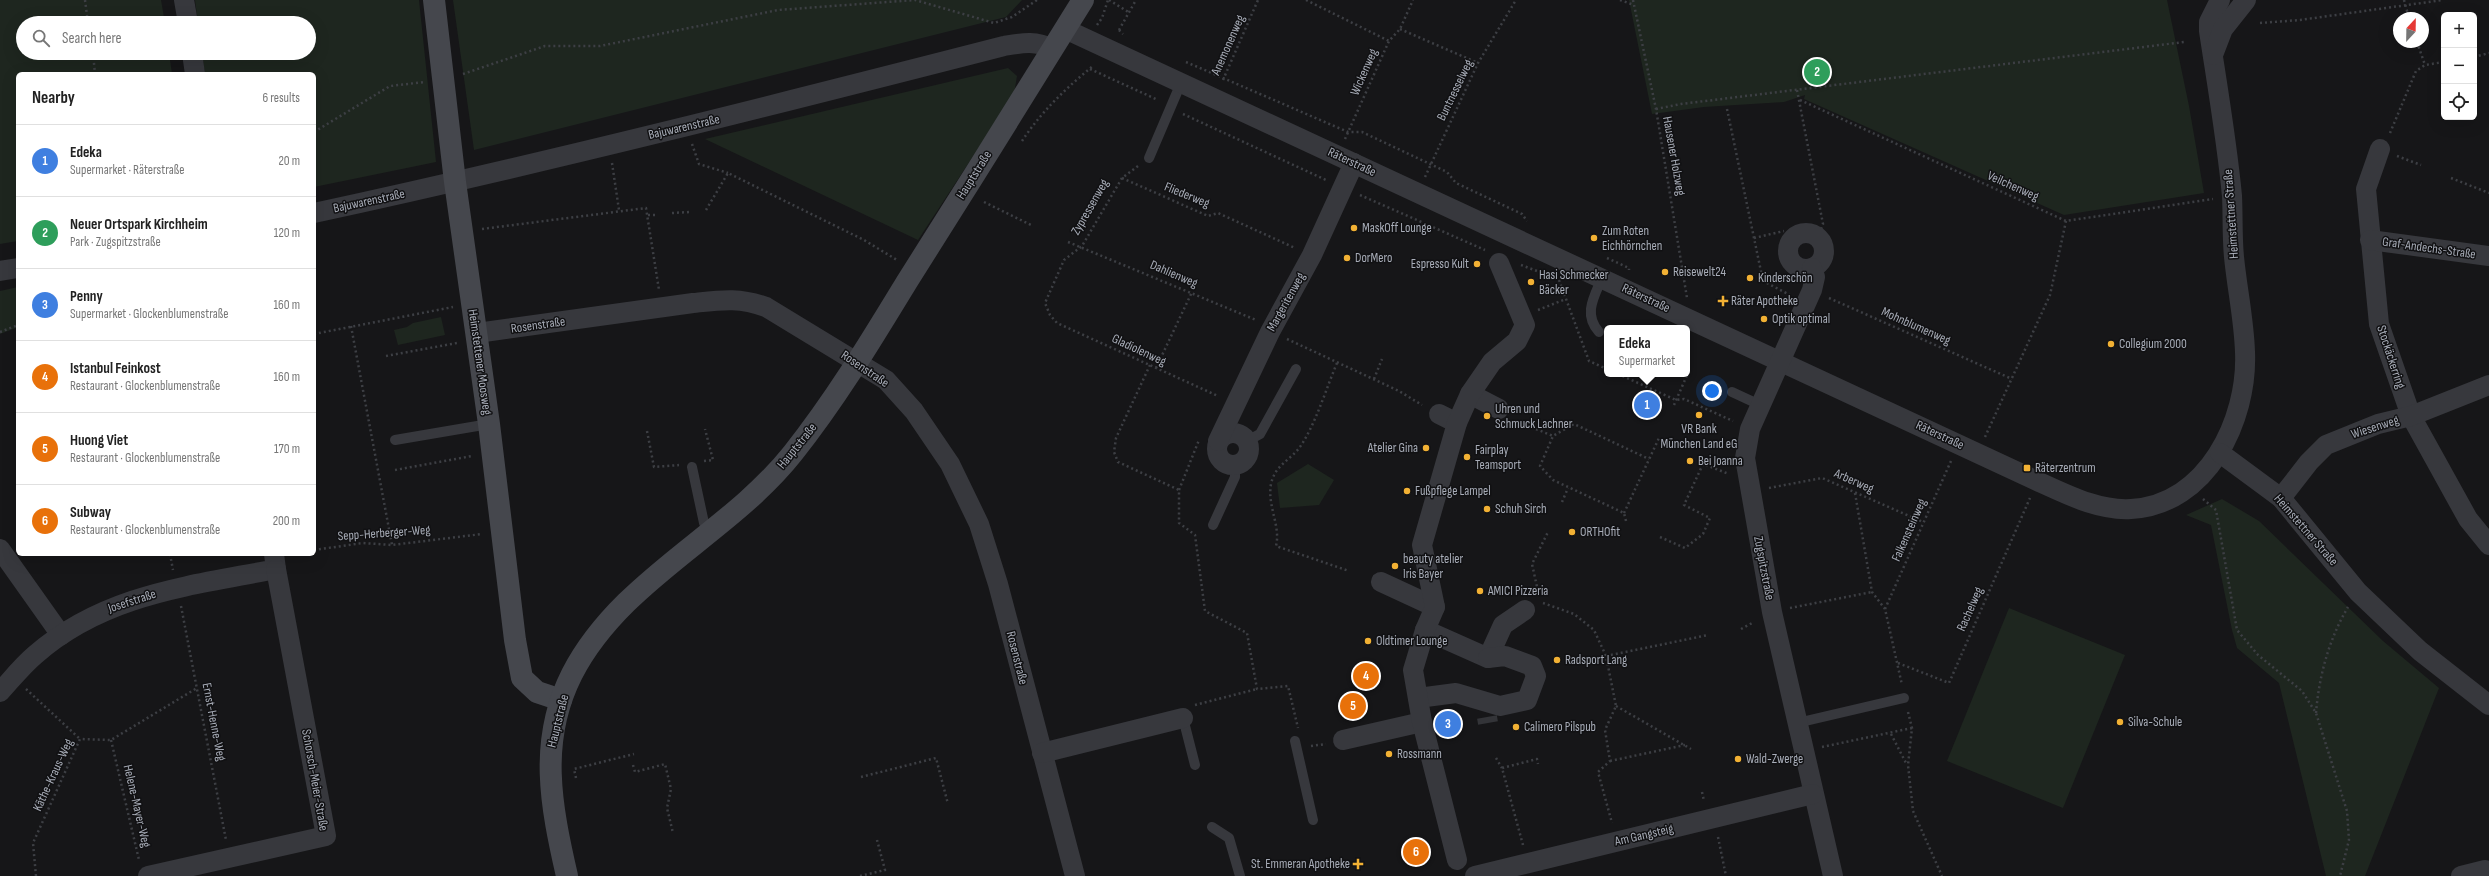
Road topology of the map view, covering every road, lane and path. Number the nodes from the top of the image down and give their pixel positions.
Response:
1 (85, 0) edge
2 (184, 0) edge
3 (434, 0) edge
4 (1037, 0) edge
5 (1083, 0) edge
6 (1108, 0) edge
7 (1136, 0) edge
8 (1258, 0) edge
9 (1306, 0) edge
10 (1413, 0) edge
11 (1516, 0) edge
12 (1620, 0) edge
13 (1634, 0) edge
14 (2220, 0) edge
15 (2246, 0) edge
16 (2404, 0) edge
17 (2442, 0) edge
18 (1634, 5) junction
19 (2405, 5) junction
20 (2407, 12) edge
21 (1130, 13) junction
22 (87, 16) edge
23 (187, 16) edge
24 (2260, 23) dead end
25 (1065, 29) junction
26 (1400, 29) junction
27 (1123, 33) dead end
28 (1086, 39) junction
29 (1390, 41) junction
30 (2184, 42) dead end
31 (2419, 48) edge
32 (1053, 49) junction
33 (2489, 53) edge
34 (2477, 56) edge
35 (2213, 57) junction
36 (93, 60) edge
37 (193, 60) edge
38 (1184, 61) dead end
39 (2441, 62) edge
40 (1478, 63) junction
41 (2425, 65) junction
42 (1093, 66) dead end
43 (1090, 69) junction
44 (96, 72) edge
45 (195, 72) edge
46 (1105, 76) dead end
47 (444, 79) junction
48 (1224, 79) junction
49 (1181, 83) junction
50 (1797, 89) junction
51 (1215, 99) junction
52 (1800, 100) junction
53 (1656, 109) junction
54 (1727, 109) dead end
55 (687, 127) junction
56 (316, 131) edge
57 (1348, 132) junction
58 (1022, 141) dead end
59 (609, 143) junction
60 (2380, 149) junction
61 (1149, 158) joint
62 (1346, 159) junction
63 (1431, 165) junction
64 (2420, 165) dead end
65 (728, 173) junction
66 (1122, 178) junction
67 (2452, 178) dead end
68 (456, 182) junction
69 (1418, 193) junction
70 (2489, 193) edge
71 (2232, 196) junction
72 (984, 202) dead end
73 (619, 210) junction
74 (706, 210) dead end
75 (690, 212) dead end
76 (316, 213) edge
77 (672, 213) dead end
78 (647, 215) junction
79 (655, 215) dead end
80 (2066, 222) junction
81 (1533, 224) dead end
82 (1031, 225) dead end
83 (1784, 231) dead end
84 (463, 232) junction
85 (1754, 238) junction
86 (1818, 238) junction
87 (2370, 240) junction
88 (1068, 242) dead end
89 (1082, 246) junction
90 (1312, 255) junction
91 (1551, 255) junction
92 (1600, 255) dead end
93 (2489, 256) edge
94 (1499, 264) dead end
95 (16, 268) edge
96 (1812, 268) junction
97 (0, 271) edge
98 (914, 271) junction
99 (1602, 278) junction
100 (1621, 287) junction
101 (1812, 290) junction
102 (1192, 292) junction
103 (1566, 300) junction
104 (1787, 301) dead end
105 (1045, 303) joint
106 (472, 304) junction
107 (661, 307) junction
108 (1527, 314) junction
109 (1681, 315) junction
110 (16, 326) edge
111 (351, 326) junction
112 (1271, 329) junction
113 (0, 332) edge
114 (1599, 332) dead end
115 (316, 334) edge
116 (477, 336) junction
117 (386, 356) dead end
118 (1382, 360) dead end
119 (1780, 361) junction
120 (857, 362) junction
121 (1337, 363) junction
122 (1150, 365) junction
123 (1156, 368) junction
124 (1604, 368) edge
125 (1296, 369) dead end
126 (1625, 377) edge
127 (1686, 377) edge
128 (1374, 379) junction
129 (2012, 379) junction
130 (2489, 385) edge
131 (1732, 392) dead end
132 (1470, 394) junction
133 (1676, 400) junction
134 (1235, 404) junction
135 (1674, 405) dead end
136 (1760, 405) junction
137 (1499, 409) dead end
138 (1439, 414) joint
139 (2411, 416) junction
140 (1457, 423) junction
141 (489, 424) junction
142 (705, 429) dead end
143 (1536, 429) dead end
144 (1750, 429) junction
145 (647, 431) dead end
146 (1553, 436) junction
147 (1658, 438) dead end
148 (395, 440) dead end
149 (1218, 441) junction
150 (1247, 441) junction
151 (492, 452) junction
152 (1978, 453) junction
153 (2220, 453) junction
154 (1649, 459) junction
155 (1952, 460) dead end
156 (1235, 465) junction
157 (692, 467) junction
158 (395, 470) dead end
159 (1747, 471) junction
160 (1568, 488) junction
161 (1750, 491) junction
162 (2032, 494) dead end
163 (2281, 498) junction
164 (2203, 499) dead end
165 (1562, 502) dead end
166 (1624, 513) junction
167 (1626, 521) dead end
168 (1923, 522) junction
169 (1213, 525) dead end
170 (502, 531) junction
171 (1548, 532) dead end
172 (709, 534) junction
173 (1660, 537) dead end
174 (392, 545) junction
175 (2489, 545) edge
176 (0, 549) edge
177 (316, 550) edge
178 (275, 561) edge
179 (1349, 571) dead end
180 (1381, 582) dead end
181 (178, 588) junction
182 (1872, 592) dead end
183 (2358, 592) junction
184 (1435, 607) junction
185 (1885, 609) dead end
186 (1525, 610) dead end
187 (1772, 612) junction
188 (1424, 630) junction
189 (61, 635) junction
190 (1708, 635) dead end
191 (1606, 656) junction
192 (1488, 658) junction
193 (1898, 663) dead end
194 (13, 678) junction
195 (197, 688) junction
196 (1257, 689) junction
197 (0, 692) edge
198 (1418, 698) junction
199 (1904, 698) dead end
200 (561, 700) junction
201 (2489, 705) edge
202 (1616, 706) junction
203 (1188, 712) junction
204 (2316, 713) junction
205 (1422, 722) junction
206 (1797, 723) junction
207 (1297, 726) dead end
208 (1912, 728) dead end
209 (1891, 734) junction
210 (80, 739) junction
211 (111, 740) junction
212 (1343, 740) dead end
213 (1295, 741) dead end
214 (1685, 745) junction
215 (1691, 749) dead end
216 (1803, 750) junction
217 (1042, 753) junction
218 (634, 754) dead end
219 (1496, 758) dead end
220 (1610, 761) junction
221 (1538, 764) dead end
222 (633, 765) dead end
223 (1195, 765) dead end
224 (1908, 765) dead end
225 (1502, 768) junction
226 (861, 777) dead end
227 (576, 778) dead end
228 (1813, 794) junction
229 (948, 804) dead end
230 (1714, 819) junction
231 (1313, 820) dead end
232 (1212, 828) dead end
233 (672, 832) dead end
234 (877, 840) dead end
235 (1616, 841) junction
236 (229, 859) junction
237 (1456, 860) dead end
238 (1528, 863) junction
239 (2487, 869) edge
240 (144, 872) edge
241 (36, 876) edge
242 (567, 876) edge
243 (860, 876) edge
244 (1075, 876) edge
245 (1240, 876) edge
246 (1475, 876) edge
247 (1726, 876) edge
248 (1833, 876) edge
249 (2340, 876) edge
250 (2461, 876) edge

1 - 22 path
2 - 23 street
3 - 47 street, Heimstettener Moosweg
4 - 47 path
5 - 25 street, Hauptstraße
6 - 21 path
6 - 28 path
7 - 21 path
8 - 48 path, Anemonenweg
9 - 29 path
10 - 26 path, Wickenweg
11 - 40 path, Buntnesselweg
12 - 18 path
13 - 18 path, Hausener Holzweg
14 - 35 street, Heimstettner Straße
15 - 35 street, Heimstettner Straße
16 - 19 path
17 - 19 path
18 - 53 path, Hausener Holzweg
19 - 20 path
19 - 24 path
21 - 27 path
25 - 28 street, Räterstraße
25 - 32 street, Hauptstraße
26 - 29 path, Wickenweg
26 - 40 path
28 - 49 street, Räterstraße
29 - 57 path, Wickenweg
30 - 50 path
31 - 41 path
32 - 55 street, Bajuwarenstraße
32 - 98 street, Hauptstraße
33 - 34 path
35 - 71 street, Heimstettner Straße
36 - 44 path
37 - 45 street
38 - 48 path
39 - 41 path
40 - 63 path, Buntnesselweg
41 - 60 path
42 - 43 path
43 - 46 path
43 - 58 path
47 - 56 path
47 - 68 street, Heimstettener Moosweg
48 - 51 path, Anemonenweg
48 - 57 path
49 - 51 street, Räterstraße
49 - 61 lane
50 - 52 path
50 - 53 path
51 - 62 street, Räterstraße
52 - 80 path, Veilchenweg
52 - 86 path
53 - 109 path, Hausener Holzweg
54 - 85 path
55 - 59 street, Bajuwarenstraße
55 - 65 path
57 - 62 path, Wickenweg
57 - 63 path
59 - 68 street, Bajuwarenstraße
59 - 73 path
60 - 64 path
60 - 87 street, Stockäckerring
61 - 66 path, Zypressenweg
62 - 69 street, Räterstraße
62 - 90 street, Margeritenweg
63 - 69 path, Buntnesselweg
63 - 81 path
65 - 74 path
65 - 98 path
66 - 89 path, Zypressenweg
66 - 90 path, Fliederweg
67 - 70 path
68 - 76 street, Bajuwarenstraße
68 - 84 street, Heimstettener Moosweg
69 - 91 street, Räterstraße
71 - 80 path
71 - 153 street, Heimstettner Straße
72 - 82 path
73 - 78 path
73 - 84 path
75 - 77 path
78 - 79 path
78 - 107 path
80 - 129 path
83 - 85 path
84 - 106 street, Heimstettener Moosweg
85 - 104 path
86 - 96 street
86 - 96 street
87 - 93 street, Graf-Andechs-Straße
87 - 139 street, Stockäckerring
88 - 89 path, Dahlienweg
89 - 102 path, Dahlienweg
89 - 105 path, Zypressenweg
90 - 112 street, Margeritenweg
91 - 99 street, Räterstraße
91 - 103 path
92 - 100 path
94 - 108 street
95 - 97 street
96 - 101 street, Zugspitzstraße
98 - 120 street, Hauptstraße
99 - 100 street, Räterstraße
99 - 114 lane
100 - 109 street, Räterstraße
101 - 119 street, Zugspitzstraße
101 - 129 path, Mohnblumenweg
102 - 112 path, Dahlienweg
102 - 123 path
103 - 108 path
103 - 124 path
105 - 122 path, Gladiolenweg
106 - 111 path
106 - 116 street, Heimstettener Moosweg
107 - 116 street, Rosenstraße
107 - 120 street, Rosenstraße
108 - 132 street
109 - 119 street, Räterstraße
110 - 113 path
111 - 115 path
111 - 174 path
112 - 121 path, Dahlienweg
112 - 134 street, Margeritenweg
116 - 117 path
116 - 141 street, Heimstettener Moosweg
118 - 128 path
119 - 136 street, Zugspitzstraße
119 - 152 street, Räterstraße
120 - 172 street, Hauptstraße
120 - 217 street, Rosenstraße
121 - 128 path, Dahlienweg
121 - 179 path
122 - 123 path, Gladiolenweg
122 - 196 path
123 - 134 path, Gladiolenweg
125 - 150 lane
126 - 133 path
127 - 133 path
128 - 138 path, Dahlienweg
129 - 152 path
130 - 139 street, Wiesenweg
131 - 136 lane
132 - 137 street
132 - 140 street
133 - 135 path
133 - 144 path
134 - 149 street, Margeritenweg
136 - 144 street, Zugspitzstraße
138 - 140 street
139 - 163 street, Wiesenweg
139 - 175 street, Stockäckerring
140 - 184 street
141 - 148 lane
141 - 151 street, Heimstettener Moosweg
142 - 157 path
143 - 146 path
144 - 159 street, Zugspitzstraße
145 - 157 path
146 - 154 path
146 - 160 path
147 - 154 path
149 - 150 street
149 - 156 street
150 - 156 street
151 - 158 path
151 - 170 street, Heimstettener Moosweg
152 - 153 street, Räterstraße
153 - 163 street, Heimstettner Straße
154 - 166 path
155 - 168 path, Falkensteinweg
156 - 169 lane
157 - 172 lane
159 - 161 street, Zugspitzstraße
159 - 173 path
160 - 165 path
160 - 166 path
161 - 168 path, Arberweg
161 - 187 street, Zugspitzstraße
162 - 193 path, Rachelweg
163 - 183 street, Heimstettner Straße
164 - 204 path
166 - 167 path
168 - 185 path, Falkensteinweg
170 - 174 path, Sepp-Herberger-Weg
170 - 200 street, Heimstettener Moosweg
171 - 191 path
172 - 200 street, Hauptstraße
174 - 177 path, Sepp-Herberger-Weg
176 - 189 street
178 - 181 street, Josefstraße
178 - 236 street, Schorsch-Meier-Straße
180 - 184 street
181 - 189 street, Josefstraße
181 - 195 path, Ernst-Henne-Weg
182 - 187 path
183 - 201 street, Heimstettner Straße
183 - 204 path
184 - 188 street
186 - 192 street
187 - 206 street, Zugspitzstraße
188 - 192 street
188 - 198 street
189 - 194 street, Josefstraße
190 - 191 path
191 - 202 path
192 - 198 street
194 - 197 street, Josefstraße
194 - 210 path
195 - 211 path
195 - 236 path, Ernst-Henne-Weg
196 - 203 path
196 - 207 path
198 - 205 street
199 - 206 lane
200 - 242 street, Hauptstraße
202 - 214 path
202 - 220 path
203 - 217 street
203 - 223 lane
204 - 249 path
205 - 212 street
205 - 237 street
206 - 216 street, Zugspitzstraße
208 - 209 path
209 - 216 path
209 - 224 path
210 - 211 path, Käthe-Kraus-Weg
210 - 241 path, Käthe-Kraus-Weg
211 - 240 path, Helene-Mayer-Weg
213 - 231 lane
214 - 215 path
214 - 220 path
216 - 228 street, Zugspitzstraße
217 - 244 street, Rosenstraße
218 - 227 path
219 - 225 path
220 - 235 path
221 - 225 path
222 - 233 path
225 - 238 path
226 - 229 path
228 - 230 street, Am Gangsteig
228 - 248 street, Zugspitzstraße
230 - 235 street, Am Gangsteig
230 - 247 path
232 - 245 lane
234 - 243 path
235 - 238 street, Am Gangsteig
236 - 240 street, Schorsch-Meier-Straße
238 - 246 street, Am Gangsteig
239 - 250 street

